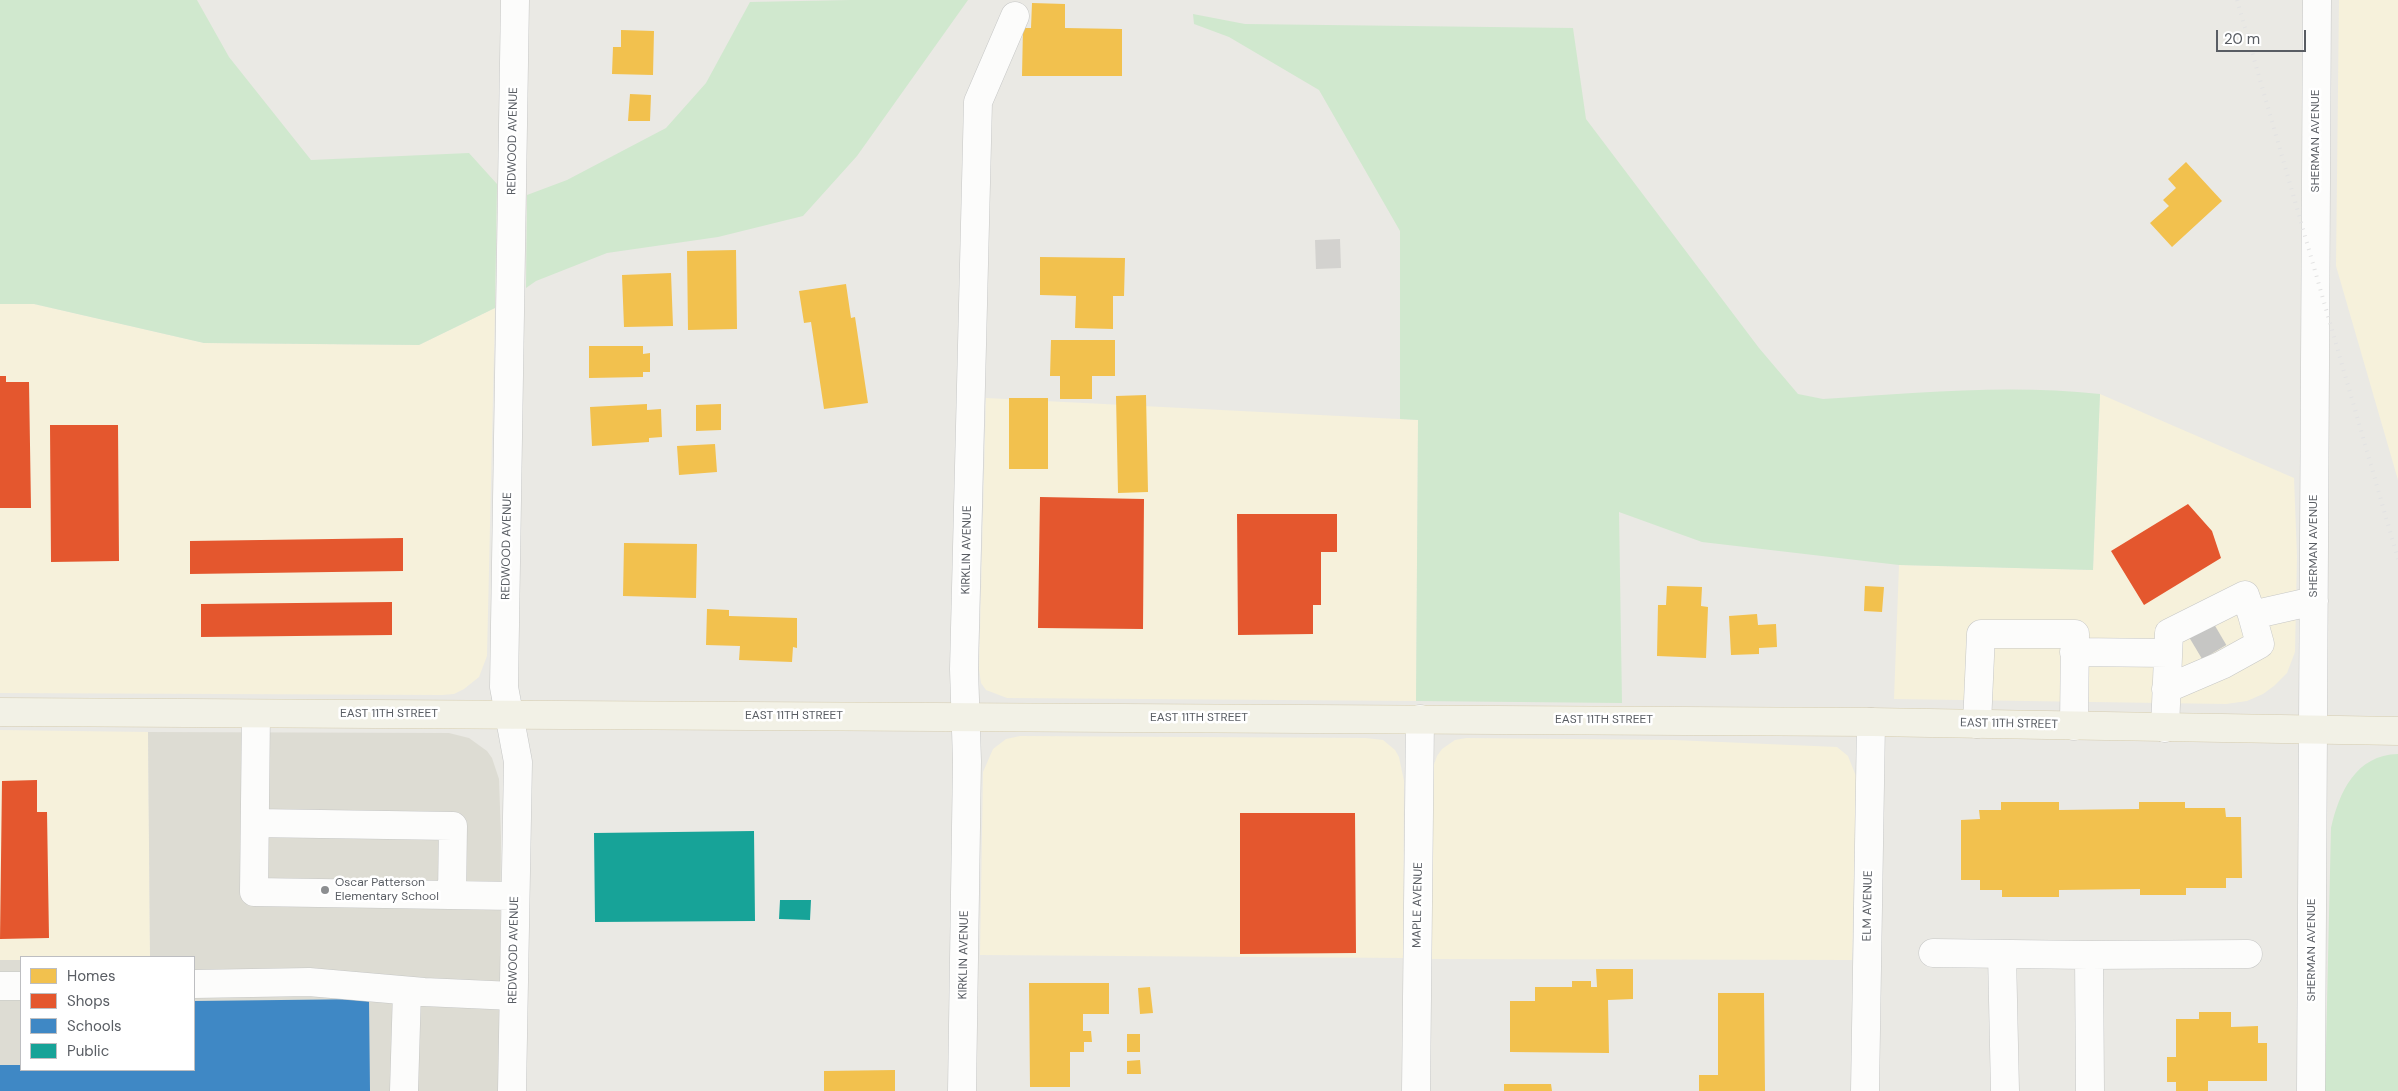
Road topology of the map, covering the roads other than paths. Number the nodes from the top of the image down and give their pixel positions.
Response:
1 (514, 0) edge
2 (2317, 0) edge
3 (1015, 16) dead end
4 (2314, 601) junction
5 (2252, 615) junction
6 (2074, 652) junction
7 (2168, 653) junction
8 (2166, 689) junction
9 (0, 712) edge
10 (256, 714) junction
11 (510, 715) junction
12 (966, 717) junction
13 (1420, 719) junction
14 (1871, 722) junction
15 (1977, 724) junction
16 (2074, 726) junction
17 (2165, 728) junction
18 (2314, 729) junction
19 (2398, 731) edge
20 (254, 823) junction
21 (452, 894) junction
22 (515, 896) junction
23 (1933, 953) dead end
24 (2002, 954) junction
25 (2248, 954) dead end
26 (2089, 955) junction
27 (195, 984) edge
28 (0, 986) edge
29 (20, 986) edge
30 (407, 991) junction
31 (514, 996) junction
32 (404, 1091) edge
33 (512, 1091) edge
34 (962, 1091) edge
35 (1416, 1091) edge
36 (1865, 1091) edge
37 (2005, 1091) edge
38 (2090, 1091) edge
39 (2312, 1091) edge

1 - 11 street, REDWOOD AVENUE
2 - 4 street, SHERMAN AVENUE
3 - 12 street, KIRKLIN AVENUE
4 - 5 street
4 - 18 street, SHERMAN AVENUE
5 - 7 street
5 - 8 street
6 - 7 street
6 - 15 street
6 - 16 street
7 - 8 street
8 - 17 street
9 - 10 main road, EAST 11TH STREET
10 - 11 main road, EAST 11TH STREET
10 - 20 street
11 - 12 main road, EAST 11TH STREET
11 - 22 street, REDWOOD AVENUE
12 - 13 main road, EAST 11TH STREET
12 - 34 street, KIRKLIN AVENUE
13 - 14 main road, EAST 11TH STREET
13 - 35 street, MAPLE AVENUE
14 - 15 main road, EAST 11TH STREET
14 - 36 street, ELM AVENUE
15 - 16 main road, EAST 11TH STREET
16 - 17 main road, EAST 11TH STREET
17 - 18 main road, EAST 11TH STREET
18 - 19 main road, EAST 11TH STREET
18 - 39 street, SHERMAN AVENUE
20 - 21 street
20 - 21 street
21 - 22 street
22 - 31 street, REDWOOD AVENUE
23 - 24 street
24 - 26 street
24 - 37 street
25 - 26 street
26 - 38 street
27 - 30 street
28 - 29 street
30 - 31 street
30 - 32 street
31 - 33 street, REDWOOD AVENUE

